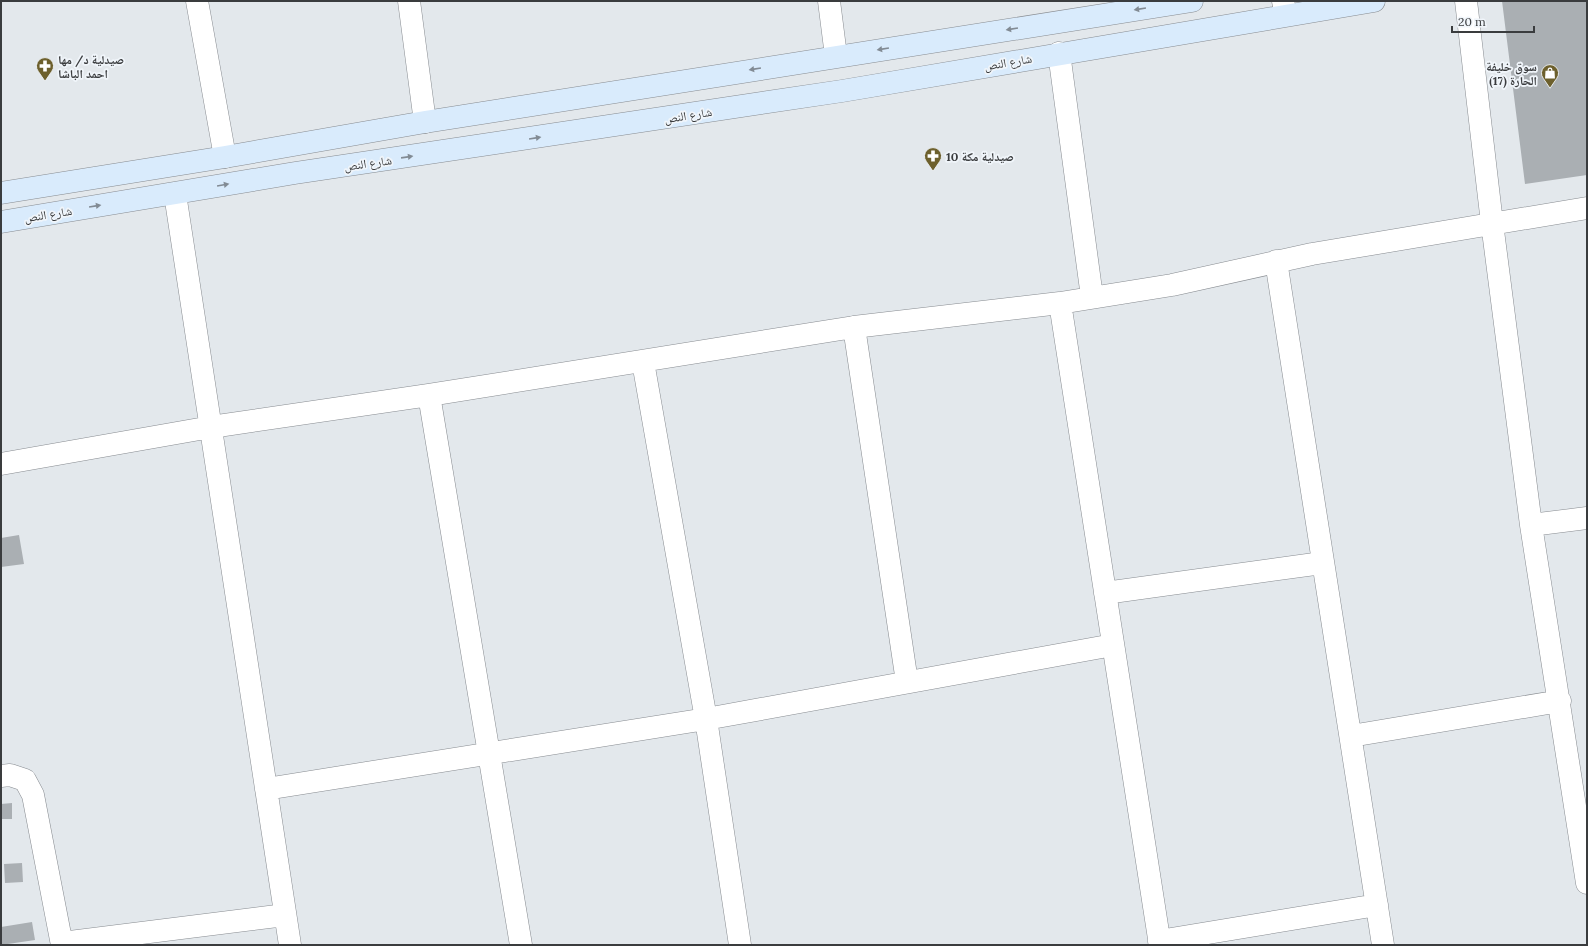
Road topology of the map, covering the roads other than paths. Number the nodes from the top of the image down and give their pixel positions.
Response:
1 (197, 1) edge
2 (409, 1) edge
3 (829, 1) edge
4 (1192, 1) edge
5 (1374, 1) edge
6 (1466, 1) edge
7 (1284, 8) edge
8 (1059, 53) junction
9 (836, 56) junction
10 (426, 122) junction
11 (226, 157) junction
12 (1, 193) edge
13 (175, 194) junction
14 (1587, 208) edge
15 (1, 222) edge
16 (1492, 223) junction
17 (1276, 261) junction
18 (1092, 298) junction
19 (1060, 303) junction
20 (854, 327) junction
21 (643, 362) junction
22 (429, 395) junction
23 (211, 427) junction
24 (1, 464) edge
25 (1587, 518) edge
26 (1531, 525) junction
27 (1322, 563) junction
28 (1105, 592) junction
29 (1113, 645) junction
30 (908, 682) junction
31 (1560, 701) junction
32 (706, 719) junction
33 (1351, 736) junction
34 (490, 752) junction
35 (1, 776) edge
36 (266, 789) junction
37 (1586, 876) edge
38 (1377, 905) junction
39 (285, 914) junction
40 (1160, 943) edge
41 (62, 944) edge
42 (290, 945) edge
43 (521, 945) edge
44 (740, 945) edge
45 (1383, 945) edge

1 - 11 street
2 - 10 street
3 - 9 street
4 -> 9 main road
5 - 7 main road, شارع النص
6 - 16 street
7 - 8 main road, شارع النص
13 -> 8 main road, شارع النص
8 - 18 street
9 -> 10 main road
10 - 11 main road
11 - 12 main road
15 -> 13 main road, شارع النص
13 - 23 street
14 - 16 street
16 - 17 street
16 - 26 street
17 - 18 street
17 - 27 street
18 - 19 street
19 - 20 street
19 - 28 street
20 - 21 street
20 - 30 street
21 - 22 street
21 - 32 street
22 - 23 street
22 - 34 street
23 - 24 street
23 - 36 street
25 - 26 street
26 - 31 street
27 - 28 street
27 - 33 street
28 - 29 street
29 - 30 street
29 - 40 street
30 - 32 street
31 - 33 street
31 - 37 street
32 - 34 street
32 - 44 street
33 - 38 street
34 - 36 street
34 - 43 street
35 - 41 street
36 - 39 street
38 - 40 street
38 - 45 street
39 - 41 street
39 - 42 street

